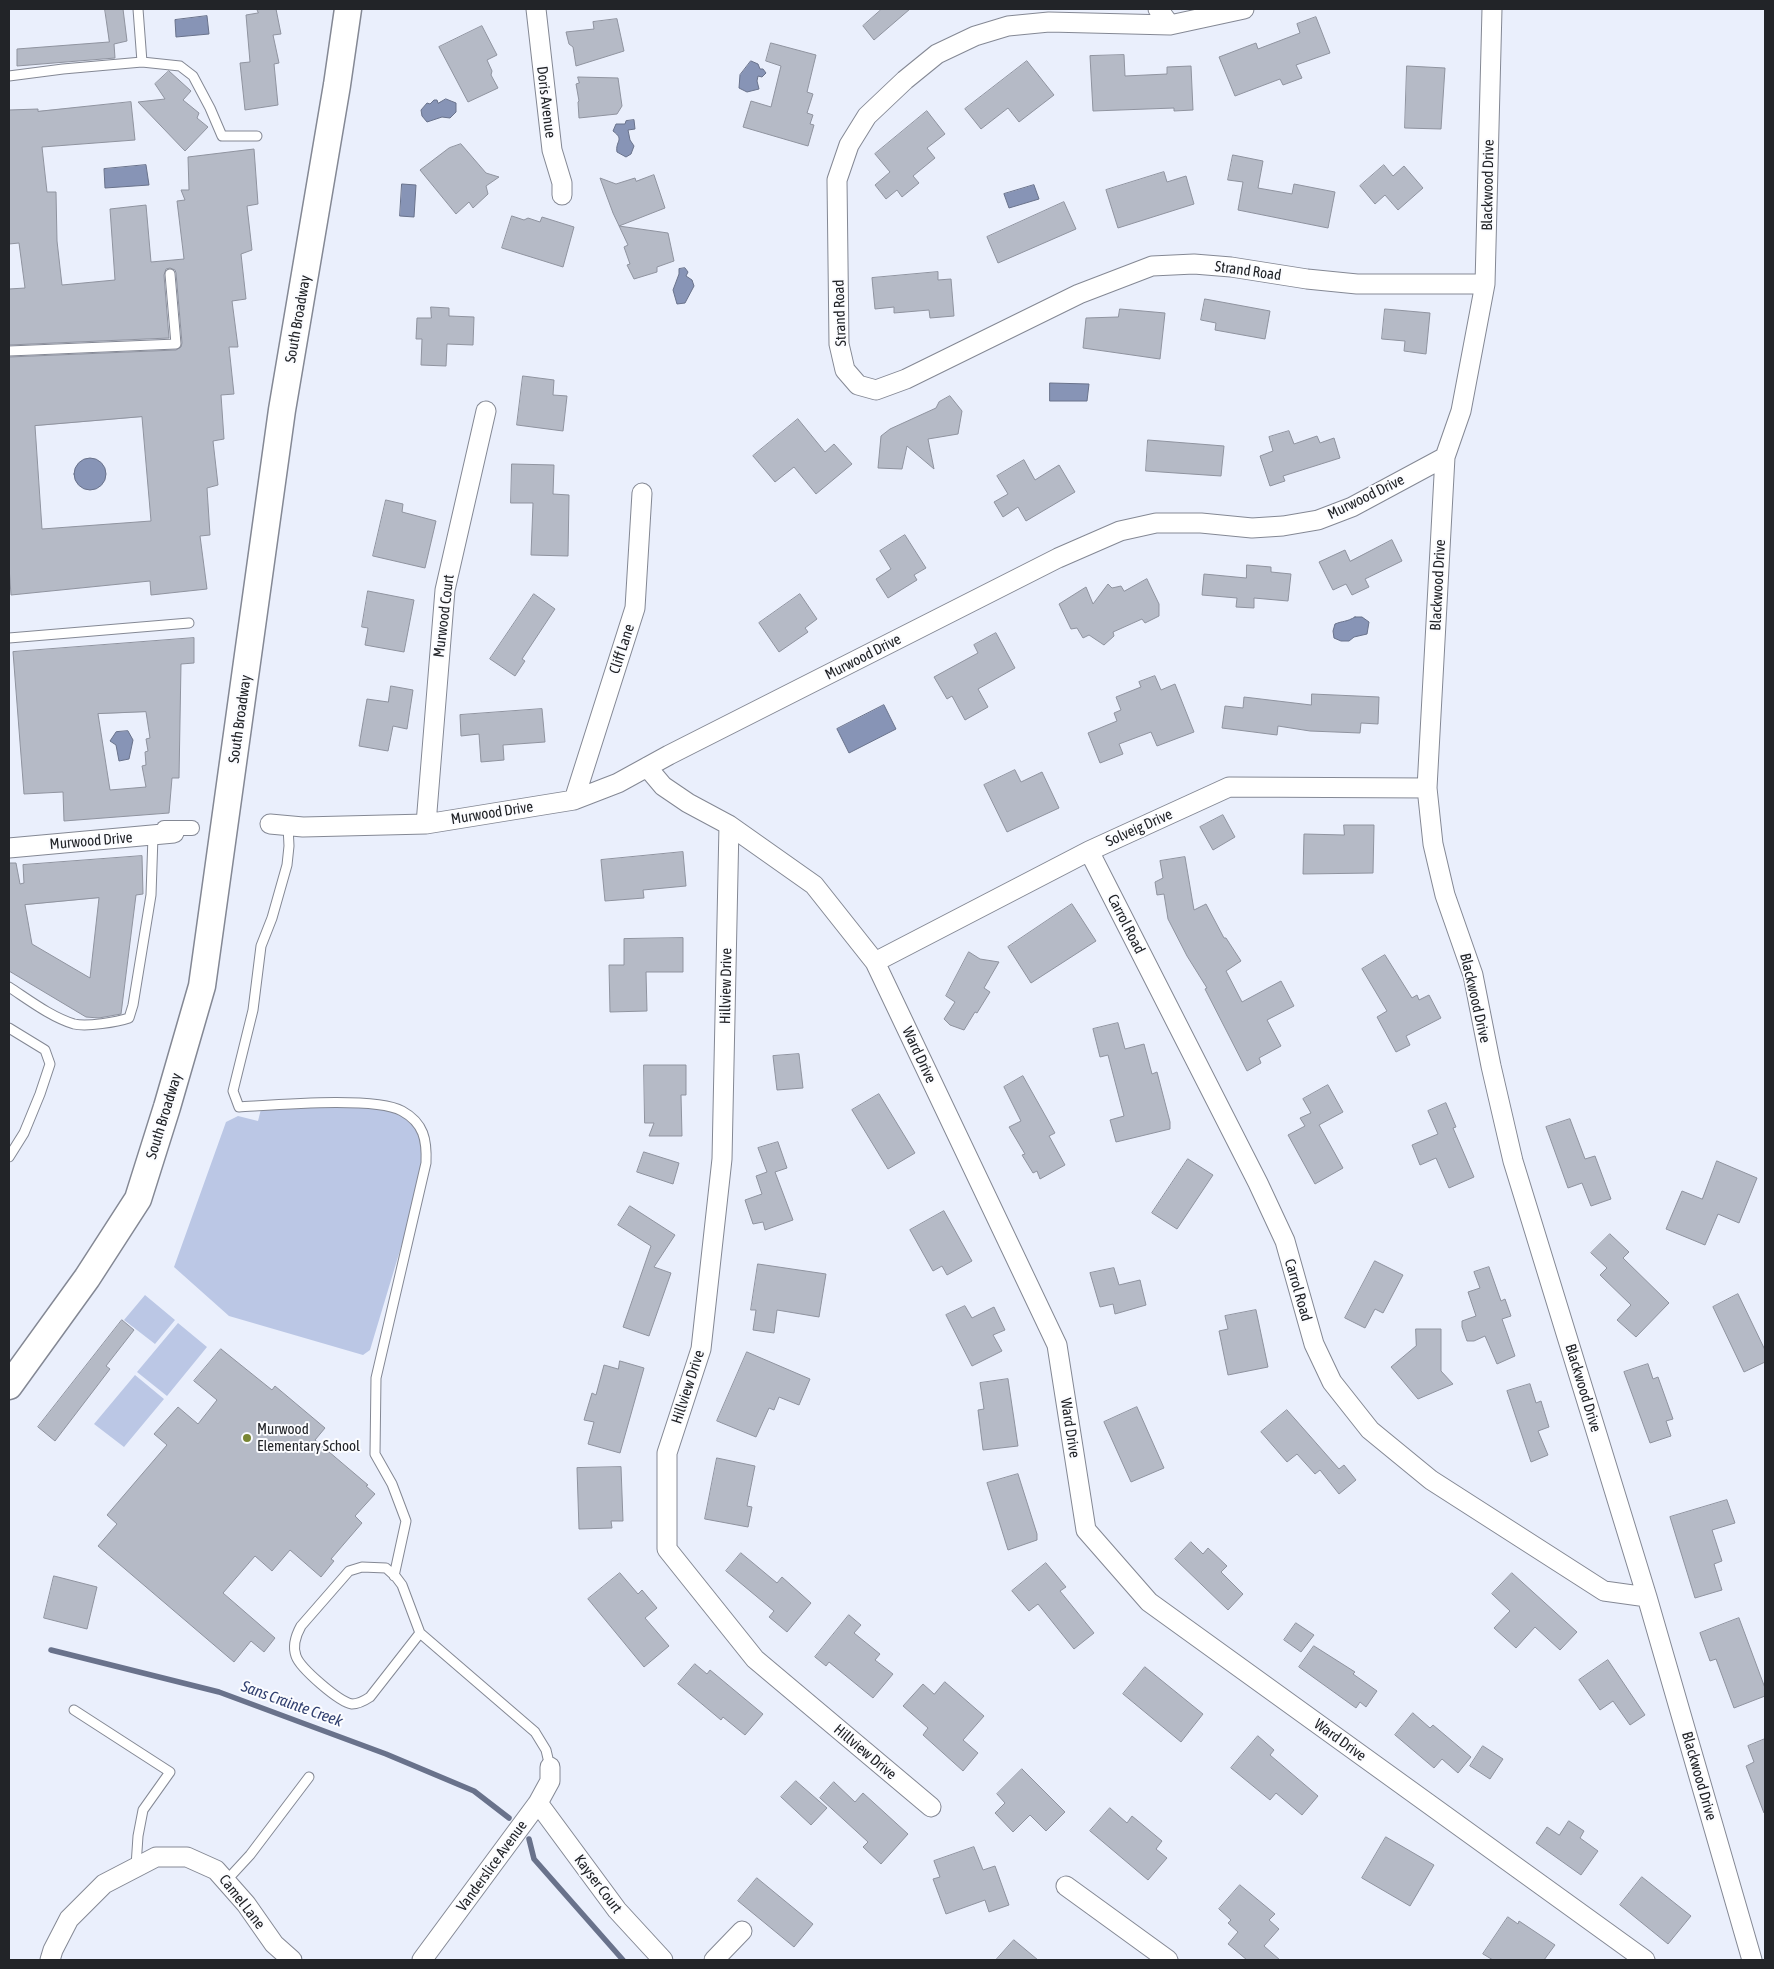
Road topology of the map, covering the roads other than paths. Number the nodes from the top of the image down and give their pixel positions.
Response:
1 (138, 9) edge
2 (348, 9) edge
3 (536, 9) edge
4 (1158, 9) edge
5 (1244, 9) edge
6 (1492, 9) edge
7 (1170, 25) junction
8 (142, 62) junction
9 (9, 76) edge
10 (257, 136) dead end
11 (562, 195) dead end
12 (170, 274) dead end
13 (1485, 284) junction
14 (9, 351) edge
15 (486, 412) dead end
16 (1445, 457) junction
17 (642, 493) dead end
18 (189, 623) dead end
19 (9, 638) edge
20 (647, 767) junction
21 (1427, 788) junction
22 (574, 800) junction
23 (426, 824) junction
24 (279, 825) joint
25 (729, 825) junction
26 (183, 830) joint
27 (153, 836) junction
28 (9, 839) edge
29 (9, 848) edge
30 (1089, 851) junction
31 (875, 962) junction
32 (9, 987) edge
33 (9, 1028) edge
34 (9, 1157) edge
35 (9, 1386) edge
36 (394, 1576) junction
37 (1647, 1597) junction
38 (420, 1633) junction
39 (74, 1710) dead end
40 (550, 1767) joint
41 (309, 1777) dead end
42 (538, 1803) junction
43 (931, 1807) dead end
44 (136, 1867) junction
45 (226, 1882) junction
46 (1066, 1886) dead end
47 (742, 1931) dead end
48 (50, 1960) edge
49 (292, 1960) edge
50 (422, 1960) edge
51 (663, 1960) edge
52 (714, 1960) edge
53 (1168, 1960) edge
54 (1645, 1960) edge
55 (1752, 1960) edge

1 - 8 lane
2 - 35 main road, South Broadway
3 - 11 street, Doris Avenue
4 - 7 street
5 - 7 street, Strand Road
6 - 13 street, Blackwood Drive
7 - 13 street, Strand Road
8 - 9 lane
8 - 10 lane
12 - 14 lane
13 - 16 street, Blackwood Drive
15 - 23 street, Murwood Court
16 - 20 street, Murwood Drive
16 - 21 street, Blackwood Drive
17 - 22 street, Cliff Lane
18 - 19 lane
20 - 22 street, Murwood Drive
20 - 25 street, Ward Drive
21 - 30 street, Solveig Drive
21 - 37 street, Blackwood Drive
22 - 23 street, Murwood Drive
23 - 24 street, Murwood Drive
24 - 36 lane
25 - 31 street, Ward Drive
25 - 43 street, Hillview Drive
26 - 27 street, Murwood Drive
26 - 28 street
27 - 29 street, Murwood Drive
27 - 32 lane
30 - 31 street, Solveig Drive
30 - 37 street, Carrol Road
31 - 54 street, Ward Drive
33 - 34 lane
36 - 38 lane
36 - 38 lane
37 - 55 street, Blackwood Drive
38 - 40 lane
39 - 44 lane
40 - 42 street, Vanderslice Avenue
41 - 45 lane
42 - 50 street, Vanderslice Avenue
42 - 51 street, Kayser Court
44 - 45 street, Camel Lane
44 - 48 street, Camel Lane
45 - 49 street, Camel Lane
46 - 53 street
47 - 52 street

